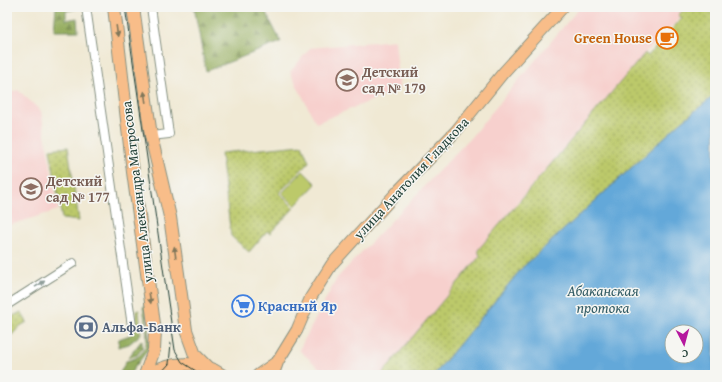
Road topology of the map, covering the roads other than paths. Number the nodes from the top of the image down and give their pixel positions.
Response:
1 (86, 7) edge
2 (114, 7) edge
3 (133, 7) edge
4 (151, 7) edge
5 (564, 7) edge
6 (150, 136) junction
7 (73, 263) dead end
8 (7, 305) edge
9 (132, 326) dead end
10 (278, 361) junction
11 (207, 367) junction
12 (146, 375) edge
13 (222, 375) edge
14 (258, 375) edge
15 (273, 375) edge

1 - 9 street
2 -> 12 highway, улица Александра Матросова
6 -> 3 highway, улица Александра Матросова
4 - 6 street
5 - 10 main road, улица Анатолия Гладкова
11 -> 6 highway, улица Александра Матросова
8 -> 7 street
10 - 14 main road
10 - 15 main road
11 - 12 highway
11 - 13 highway

